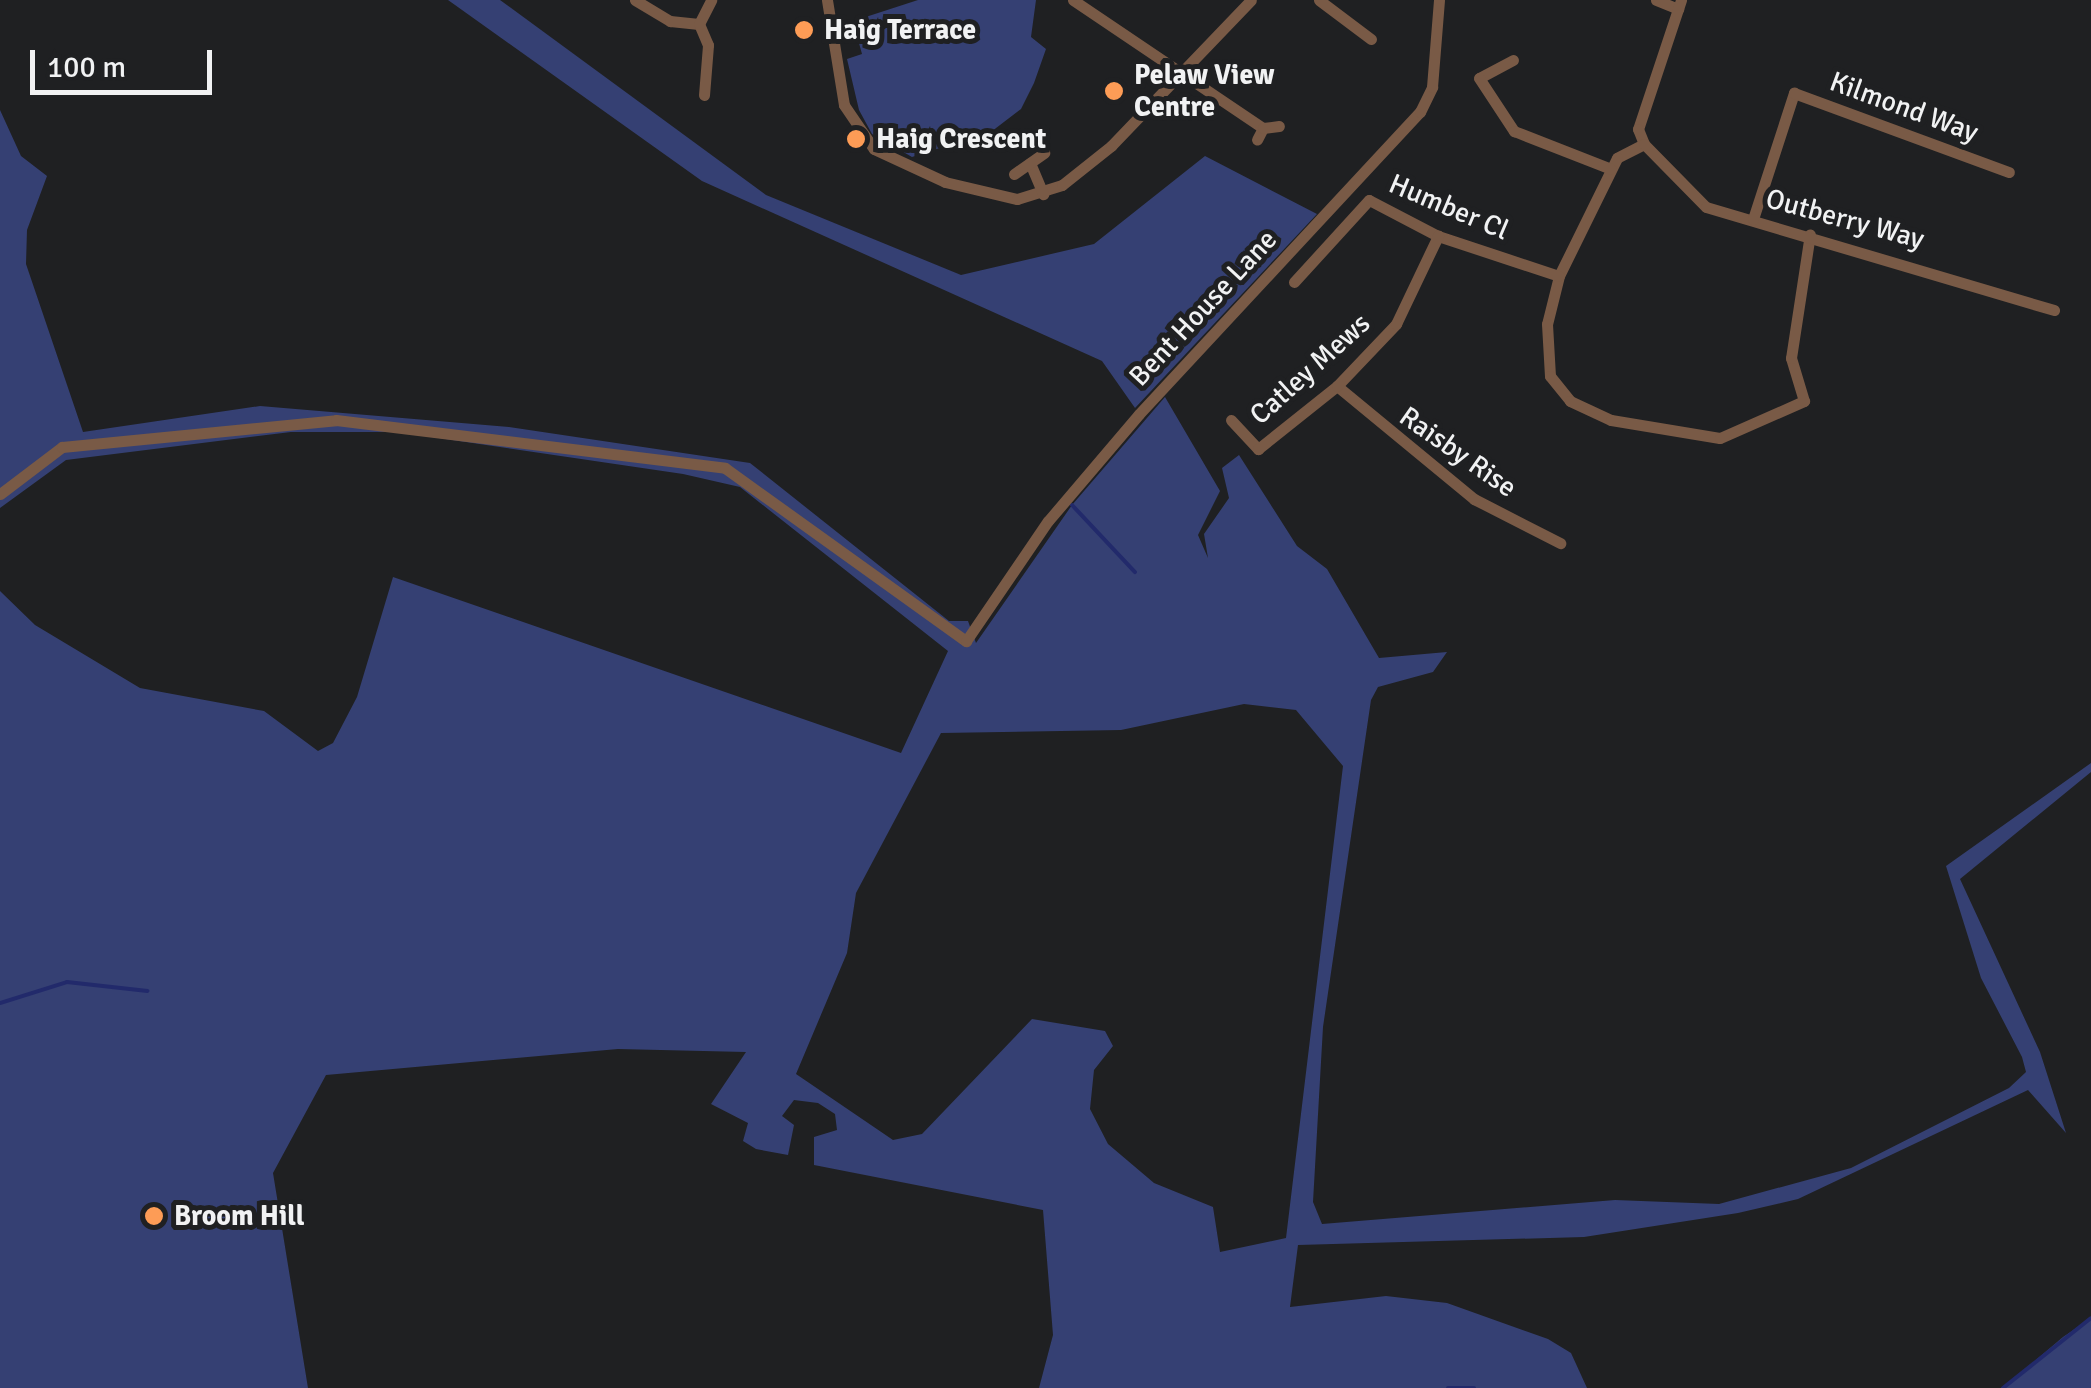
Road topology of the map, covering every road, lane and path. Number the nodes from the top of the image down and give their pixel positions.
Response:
1 (635, 0) edge
2 (711, 0) edge
3 (828, 0) edge
4 (1073, 0) edge
5 (1251, 0) edge
6 (1319, 0) edge
7 (1439, 0) edge
8 (1656, 0) edge
9 (1679, 4) edge
10 (699, 24) junction
11 (1371, 39) dead end
12 (1513, 60) dead end
13 (1186, 72) junction
14 (704, 95) dead end
15 (1279, 126) dead end
16 (1644, 144) junction
17 (1044, 153) dead end
18 (1030, 163) junction
19 (1612, 169) junction
20 (2008, 172) dead end
21 (1014, 174) dead end
22 (1037, 196) junction
23 (1753, 220) junction
24 (1810, 234) junction
25 (1438, 236) junction
26 (1559, 276) junction
27 (1294, 282) dead end
28 (2054, 310) dead end
29 (1337, 386) junction
30 (1231, 420) dead end
31 (0, 494) edge
32 (1560, 544) dead end

1 - 10 street
2 - 10 street
3 - 22 street
4 - 13 street
5 - 13 street
6 - 11 street
7 - 31 street, Bent House Lane
8 - 9 street
9 - 16 street
10 - 14 street
12 - 19 street
13 - 15 street
13 - 22 street
16 - 19 street
16 - 23 street, Outberry Way
17 - 18 street
18 - 21 street
18 - 22 street
19 - 26 street
20 - 23 street, Kilmond Way
23 - 24 street, Outberry Way
24 - 26 street
24 - 28 street, Outberry Way
25 - 26 street, Humber Cl
25 - 27 street, Humber Cl
25 - 29 street, Catley Mews
29 - 30 street, Catley Mews
29 - 32 street, Raisby Rise

